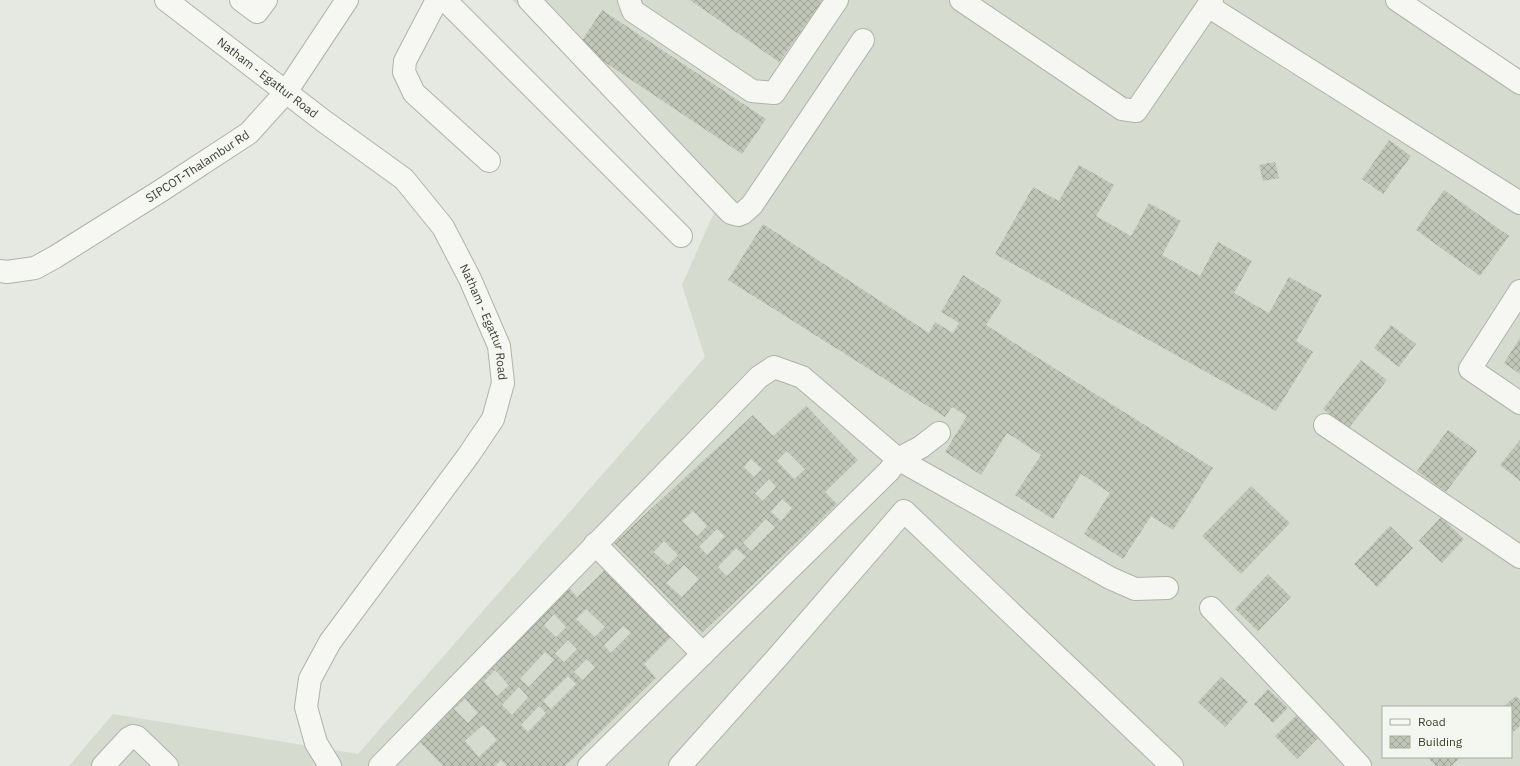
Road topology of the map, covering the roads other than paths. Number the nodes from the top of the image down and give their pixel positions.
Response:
1 (166, 0) edge
2 (241, 0) edge
3 (266, 0) edge
4 (347, 0) edge
5 (436, 0) edge
6 (445, 0) edge
7 (529, 0) edge
8 (629, 0) edge
9 (837, 0) edge
10 (961, 0) edge
11 (1397, 0) edge
12 (1210, 3) edge
13 (863, 40) dead end
14 (1520, 83) edge
15 (286, 92) junction
16 (490, 161) dead end
17 (1520, 202) edge
18 (681, 236) dead end
19 (0, 271) edge
20 (1520, 291) edge
21 (1520, 403) edge
22 (1325, 425) dead end
23 (939, 433) dead end
24 (898, 459) junction
25 (595, 544) junction
26 (1520, 557) edge
27 (1167, 588) dead end
28 (1211, 608) dead end
29 (703, 654) junction
30 (103, 766) edge
31 (167, 766) edge
32 (330, 766) edge
33 (380, 766) edge
34 (589, 766) edge
35 (680, 766) edge
36 (1172, 766) edge
37 (1360, 766) edge

1 - 15 street, Natham - Egattur Road
2 - 3 street
4 - 15 street, SIPCOT-Thalambur Rd
5 - 16 street
6 - 18 street
7 - 13 street
8 - 9 street
10 - 12 street
11 - 14 street
12 - 17 street
15 - 19 street, SIPCOT-Thalambur Rd
15 - 32 street, Natham - Egattur Road
20 - 21 street
22 - 26 street
23 - 24 street
24 - 25 street
24 - 27 street
24 - 29 street
25 - 29 street
25 - 33 street
28 - 37 street
29 - 34 street
30 - 31 street
35 - 36 street

